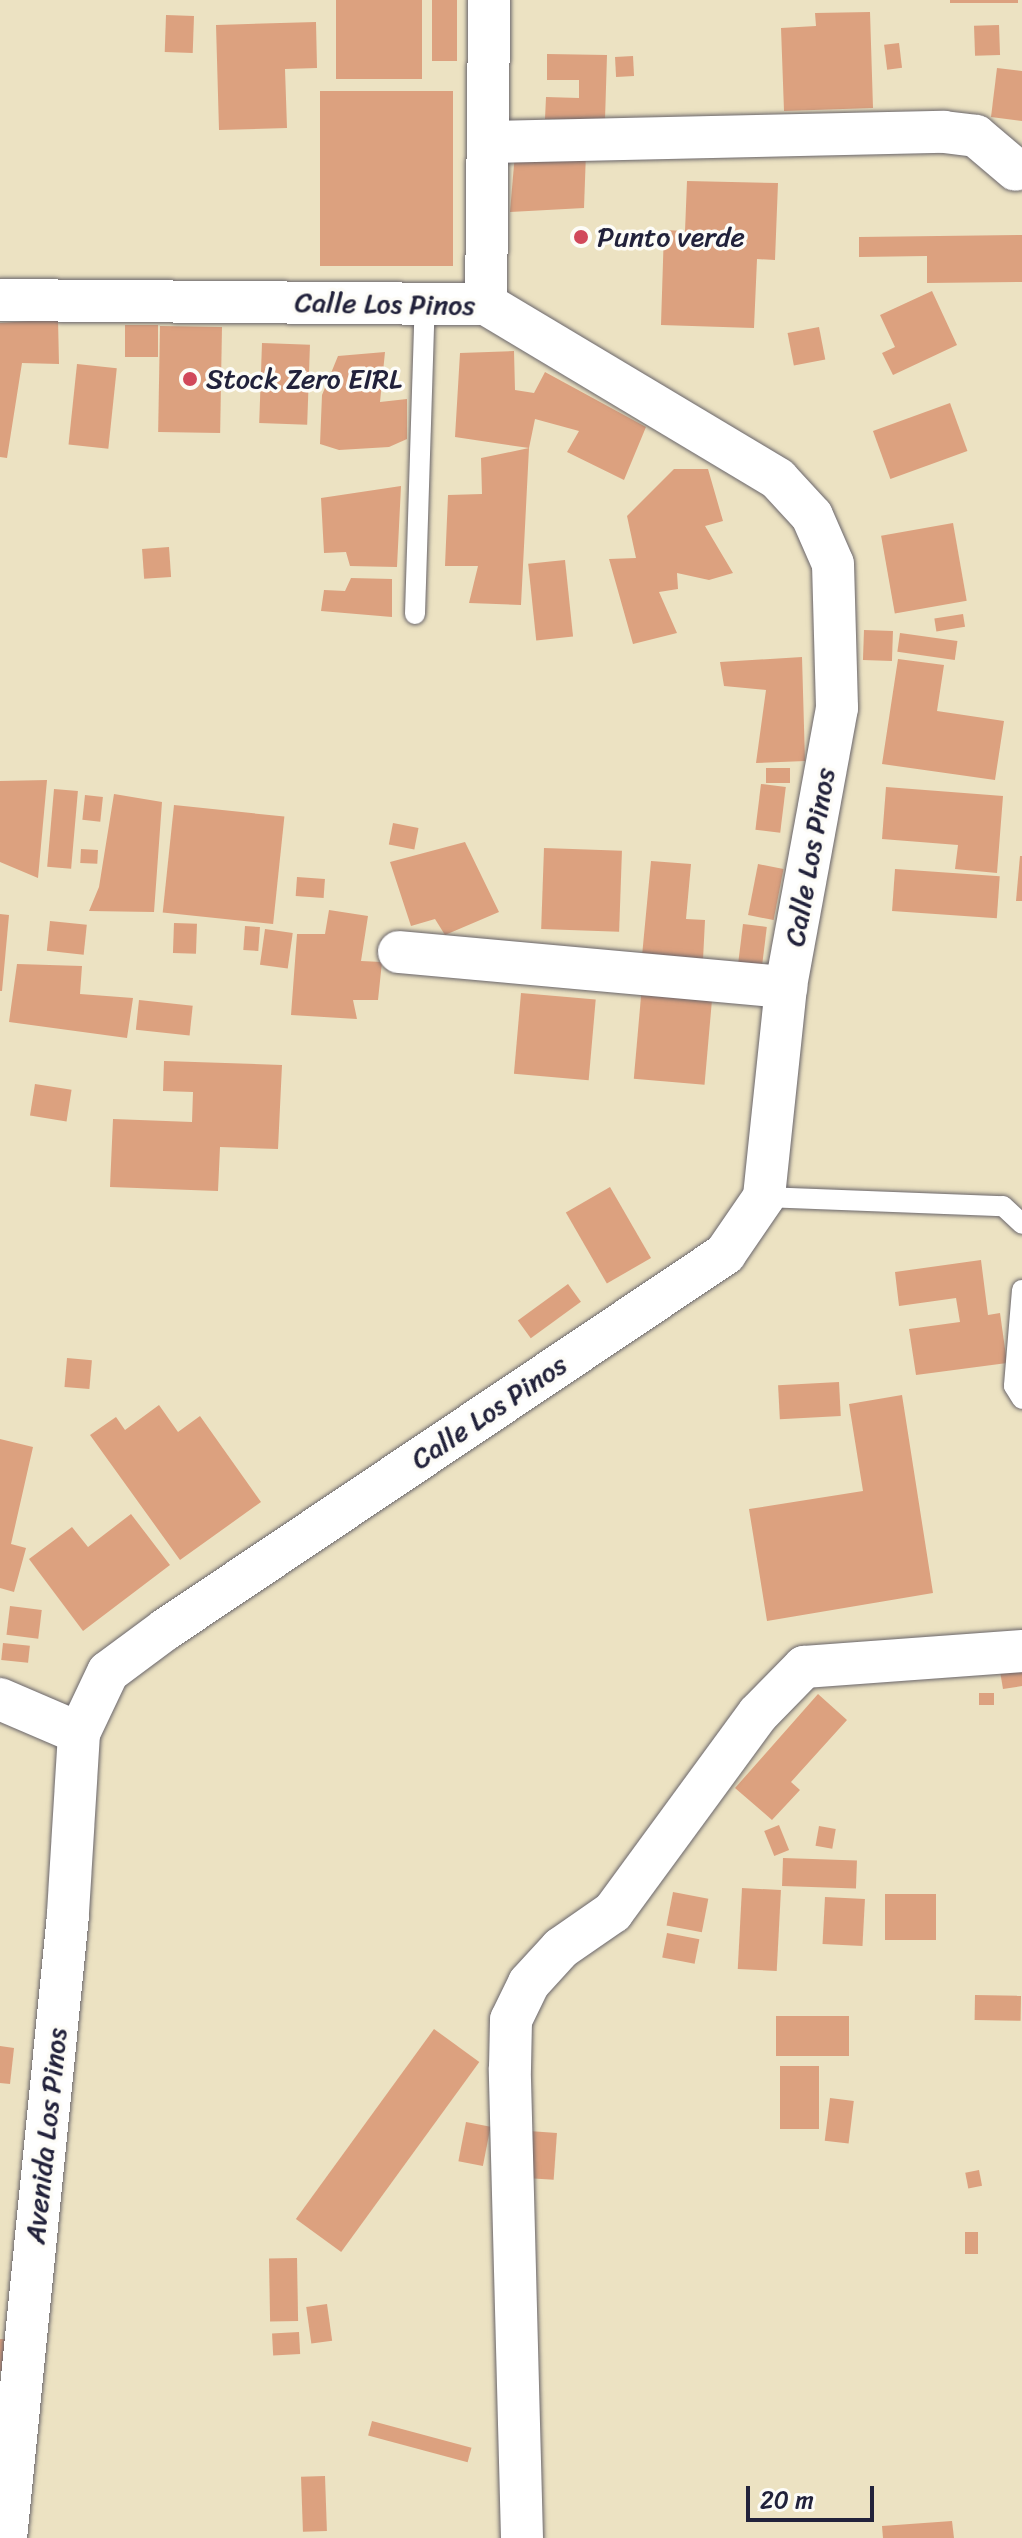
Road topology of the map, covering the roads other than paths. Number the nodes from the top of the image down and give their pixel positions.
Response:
1 (489, 0) edge
2 (491, 142) junction
3 (1016, 170) dead end
4 (0, 300) edge
5 (425, 304) junction
6 (486, 304) junction
7 (415, 614) dead end
8 (399, 952) dead end
9 (786, 987) junction
10 (764, 1197) junction
11 (1022, 1224) edge
12 (1022, 1290) edge
13 (1022, 1399) edge
14 (1022, 1651) edge
15 (0, 1699) edge
16 (79, 1733) junction
17 (6, 2538) edge
18 (522, 2538) edge

1 - 2 street
2 - 3 street
2 - 6 street
4 - 5 street, Calle Los Pinos
5 - 6 street, Calle Los Pinos
5 - 7 lane
6 - 9 street, Calle Los Pinos
8 - 9 street
9 - 10 street, Calle Los Pinos
10 - 11 lane
10 - 16 street, Calle Los Pinos
12 - 13 lane
14 - 18 street
15 - 16 street
16 - 17 street, Avenida Los Pinos

